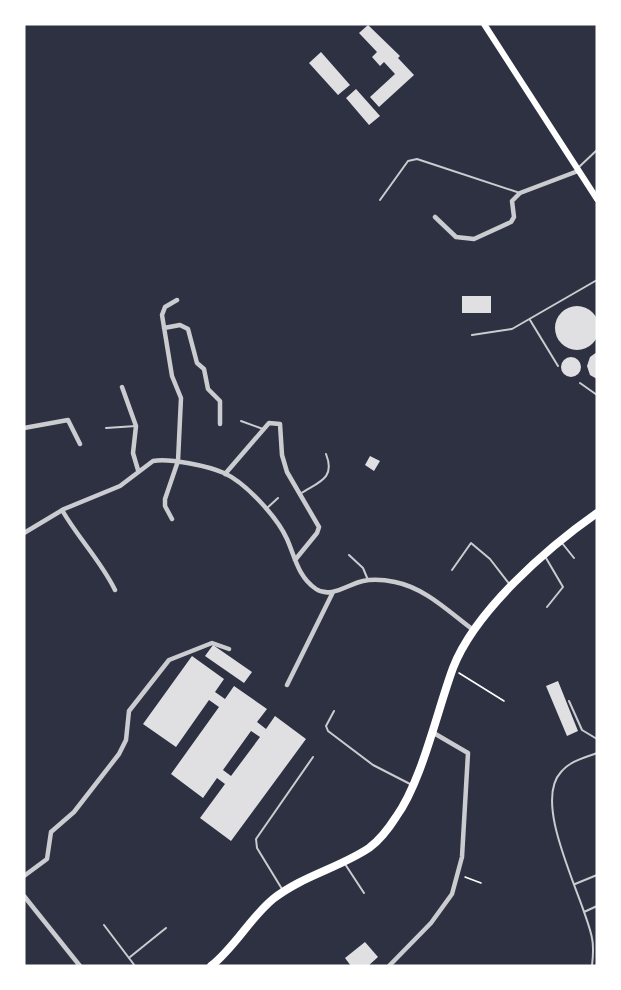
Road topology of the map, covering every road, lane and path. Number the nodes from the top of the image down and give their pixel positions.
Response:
1 (484, 24) edge
2 (597, 150) edge
3 (578, 170) junction
4 (520, 193) junction
5 (597, 199) edge
6 (380, 200) dead end
7 (435, 217) dead end
8 (597, 280) edge
9 (177, 300) dead end
10 (529, 319) junction
11 (164, 328) junction
12 (472, 334) dead end
13 (558, 366) dead end
14 (580, 383) dead end
15 (122, 387) dead end
16 (597, 395) edge
17 (241, 421) dead end
18 (220, 424) dead end
19 (136, 426) junction
20 (24, 428) edge
21 (106, 428) dead end
22 (263, 429) junction
23 (80, 444) dead end
24 (326, 454) dead end
25 (177, 461) junction
26 (138, 470) junction
27 (225, 474) junction
28 (300, 494) junction
29 (278, 498) dead end
30 (266, 509) junction
31 (62, 510) junction
32 (597, 513) edge
33 (172, 519) dead end
34 (24, 533) edge
35 (561, 541) junction
36 (349, 555) dead end
37 (544, 555) junction
38 (574, 558) dead end
39 (295, 560) junction
40 (452, 570) dead end
41 (369, 580) junction
42 (512, 587) junction
43 (116, 590) dead end
44 (333, 592) junction
45 (547, 607) dead end
46 (472, 629) junction
47 (229, 649) dead end
48 (453, 669) junction
49 (287, 685) dead end
50 (504, 701) dead end
51 (569, 701) dead end
52 (334, 711) dead end
53 (432, 732) junction
54 (597, 739) edge
55 (597, 753) edge
56 (313, 757) dead end
57 (412, 785) junction
58 (344, 862) junction
59 (458, 874) junction
60 (597, 875) edge
61 (24, 876) edge
62 (481, 883) dead end
63 (575, 884) junction
64 (283, 892) junction
65 (364, 893) dead end
66 (24, 896) edge
67 (597, 906) edge
68 (584, 912) junction
69 (104, 925) dead end
70 (166, 928) dead end
71 (130, 957) junction
72 (80, 966) edge
73 (135, 966) edge
74 (211, 966) edge
75 (389, 966) edge
76 (592, 966) edge

1 - 3 main road
2 - 3 lane
3 - 4 street
3 - 5 main road
4 - 6 lane
4 - 7 street
8 - 10 lane
9 - 11 street
10 - 12 lane
10 - 13 lane
11 - 18 street
11 - 25 street
14 - 16 lane
15 - 19 street
17 - 22 lane
19 - 21 lane
19 - 26 street
20 - 23 street
22 - 27 street
22 - 28 street
24 - 28 lane
25 - 26 street
25 - 27 street
25 - 33 street
26 - 31 street
27 - 30 street
28 - 39 street
29 - 30 lane
30 - 39 street
31 - 34 street
31 - 43 street
32 - 35 highway
35 - 37 highway
35 - 38 lane
36 - 41 lane
37 - 42 highway
37 - 45 lane
39 - 44 street
40 - 42 lane
41 - 44 street
41 - 46 street
42 - 46 highway
44 - 49 street
46 - 48 highway
47 - 61 street
48 - 50 path
48 - 53 highway
51 - 54 lane
52 - 57 lane
53 - 57 highway
53 - 59 street
55 - 63 lane
56 - 64 lane
57 - 58 highway
58 - 64 highway
58 - 65 lane
59 - 62 path
59 - 75 street
60 - 63 lane
63 - 68 lane
64 - 74 highway
66 - 72 street
67 - 68 lane
68 - 76 lane
69 - 71 lane
70 - 71 lane
71 - 73 lane

